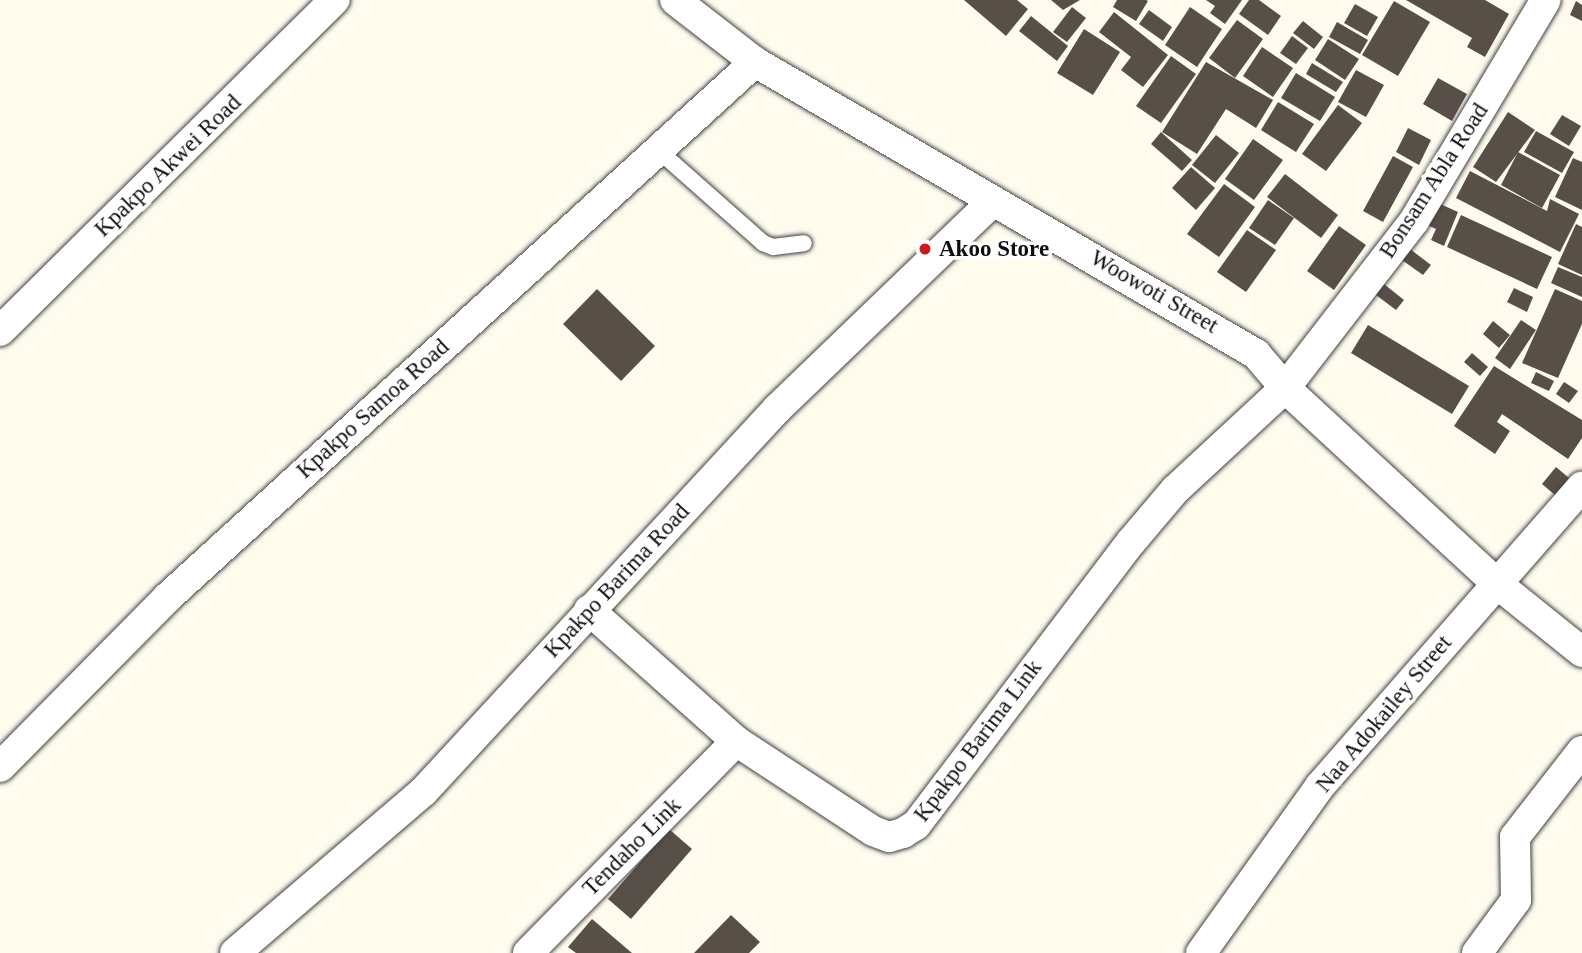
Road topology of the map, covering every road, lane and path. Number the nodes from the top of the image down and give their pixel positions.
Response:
1 (335, 0) edge
2 (1546, 0) edge
3 (689, 4) edge
4 (755, 62) junction
5 (658, 150) junction
6 (993, 201) junction
7 (804, 243) dead end
8 (0, 331) edge
9 (1285, 388) junction
10 (1582, 487) edge
11 (1495, 582) junction
12 (589, 610) junction
13 (1582, 652) edge
14 (736, 741) junction
15 (1582, 751) edge
16 (0, 767) edge
17 (235, 953) edge
18 (528, 953) edge
19 (1201, 953) edge
20 (1477, 953) edge

1 - 8 street, Kpakpo Akwei Road
2 - 9 street, Bonsam Abla Road
3 - 4 street, Woowoti Street
4 - 5 street, Kpakpo Samoa Road
4 - 6 street, Woowoti Street
5 - 7 lane
5 - 16 street, Kpakpo Samoa Road
6 - 9 street, Woowoti Street
6 - 12 street, Kpakpo Barima Road
9 - 11 street, Woowoti Street
9 - 14 street, Kpakpo Barima Link
10 - 11 street, Naa Adokailey Street
11 - 13 street, Woowoti Street
11 - 19 street, Naa Adokailey Street
12 - 14 street, Kpakpo Barima Link
12 - 17 street, Kpakpo Barima Road
14 - 18 street, Tendaho Link
15 - 20 street

